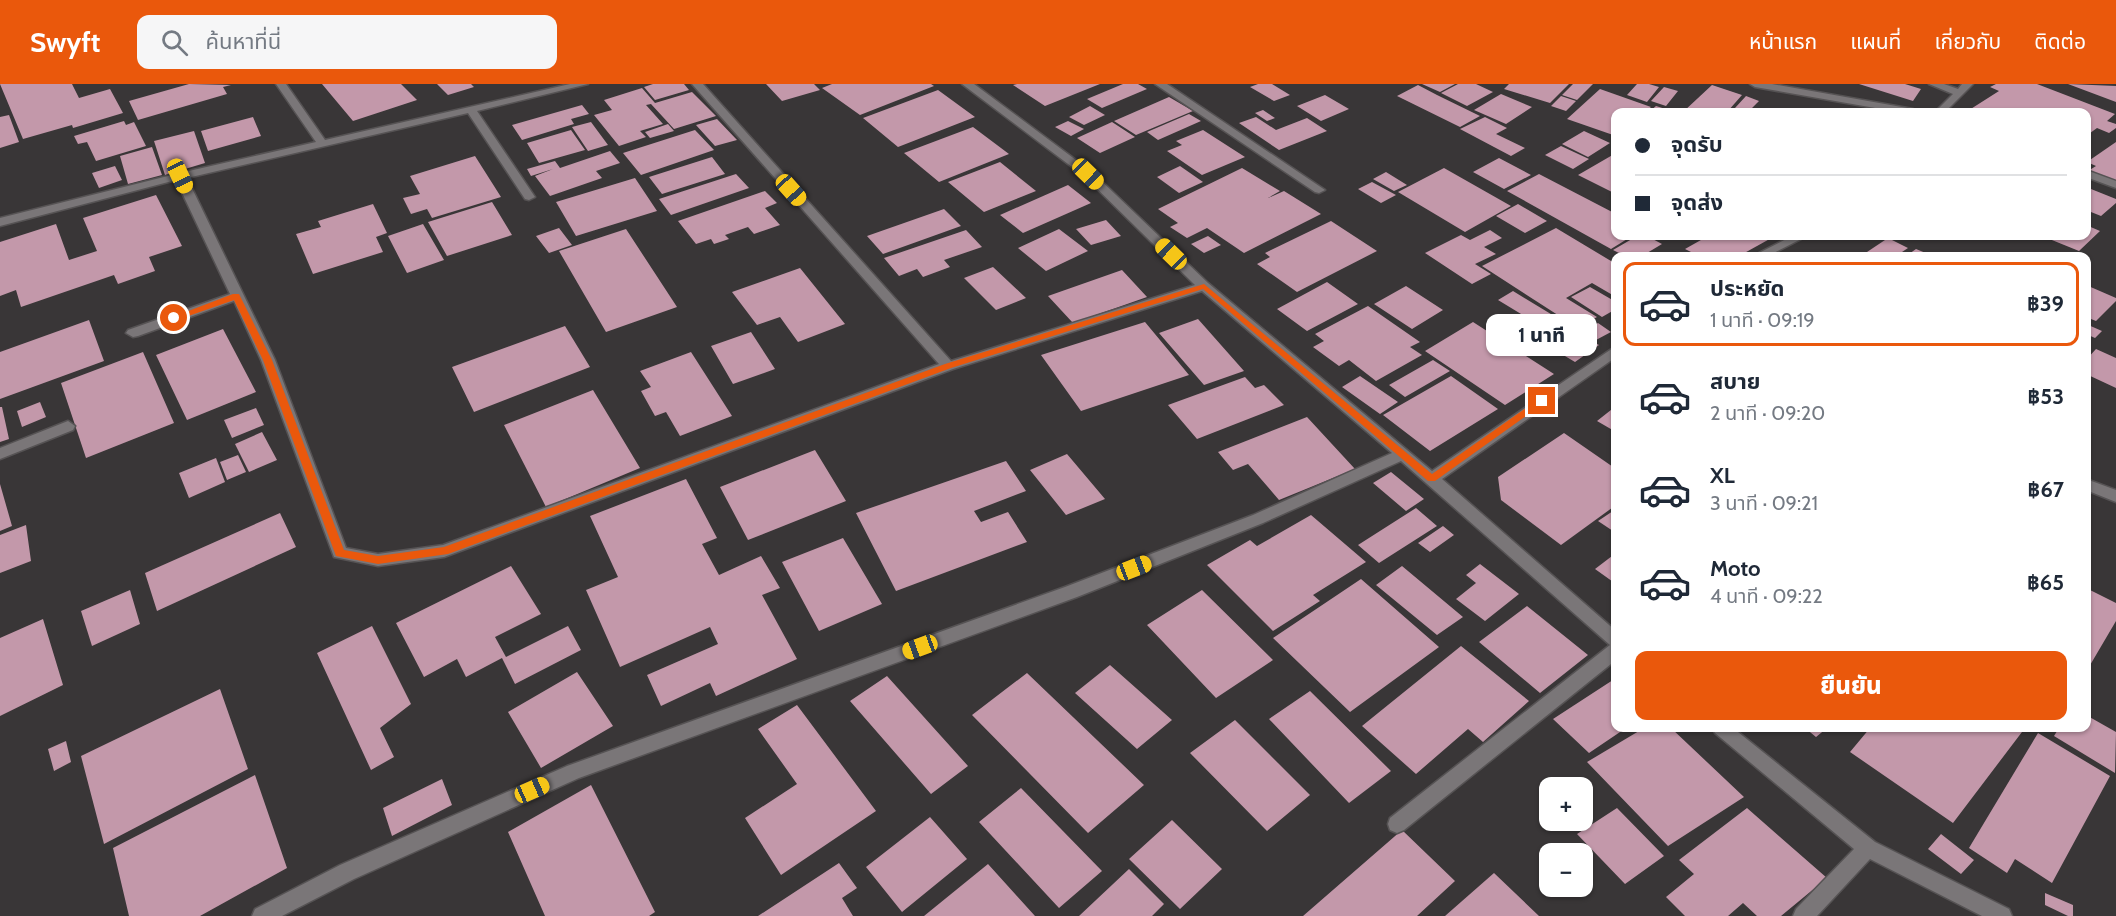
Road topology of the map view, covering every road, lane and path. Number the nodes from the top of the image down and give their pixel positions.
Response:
1 (281, 84) edge
2 (583, 84) edge
3 (697, 84) edge
4 (967, 84) edge
5 (1160, 84) edge
6 (1755, 84) edge
7 (1934, 84) edge
8 (1964, 88) edge
9 (1890, 108) edge
10 (1944, 108) edge
11 (472, 111) junction
12 (323, 144) junction
13 (2091, 175) edge
14 (180, 176) junction
15 (2116, 185) edge
16 (1319, 190) dead end
17 (529, 197) dead end
18 (0, 222) edge
19 (1793, 240) edge
20 (1767, 252) edge
21 (1204, 286) junction
22 (236, 296) junction
23 (132, 333) dead end
24 (1611, 354) edge
25 (948, 366) junction
26 (68, 426) dead end
27 (0, 454) edge
28 (1402, 455) junction
29 (1432, 479) junction
30 (2091, 486) edge
31 (2116, 496) edge
32 (1611, 637) edge
33 (1611, 654) edge
34 (1726, 732) edge
35 (1397, 824) dead end
36 (1868, 848) junction
37 (261, 916) edge
38 (1803, 916) edge
39 (2002, 916) edge

1 - 12 street
2 - 11 street
3 - 25 street
4 - 21 street
5 - 16 street
6 - 9 street
7 - 8 street
8 - 10 street
11 - 12 street
11 - 17 street
12 - 14 street
13 - 15 street
14 - 18 street
14 - 22 street
19 - 20 street
21 - 25 street
21 - 28 street
22 - 23 street
22 - 25 street
24 - 29 street
26 - 27 street
28 - 29 street
28 - 37 street
29 - 32 street
30 - 31 street
33 - 35 street
34 - 36 street
36 - 38 street
36 - 39 street

